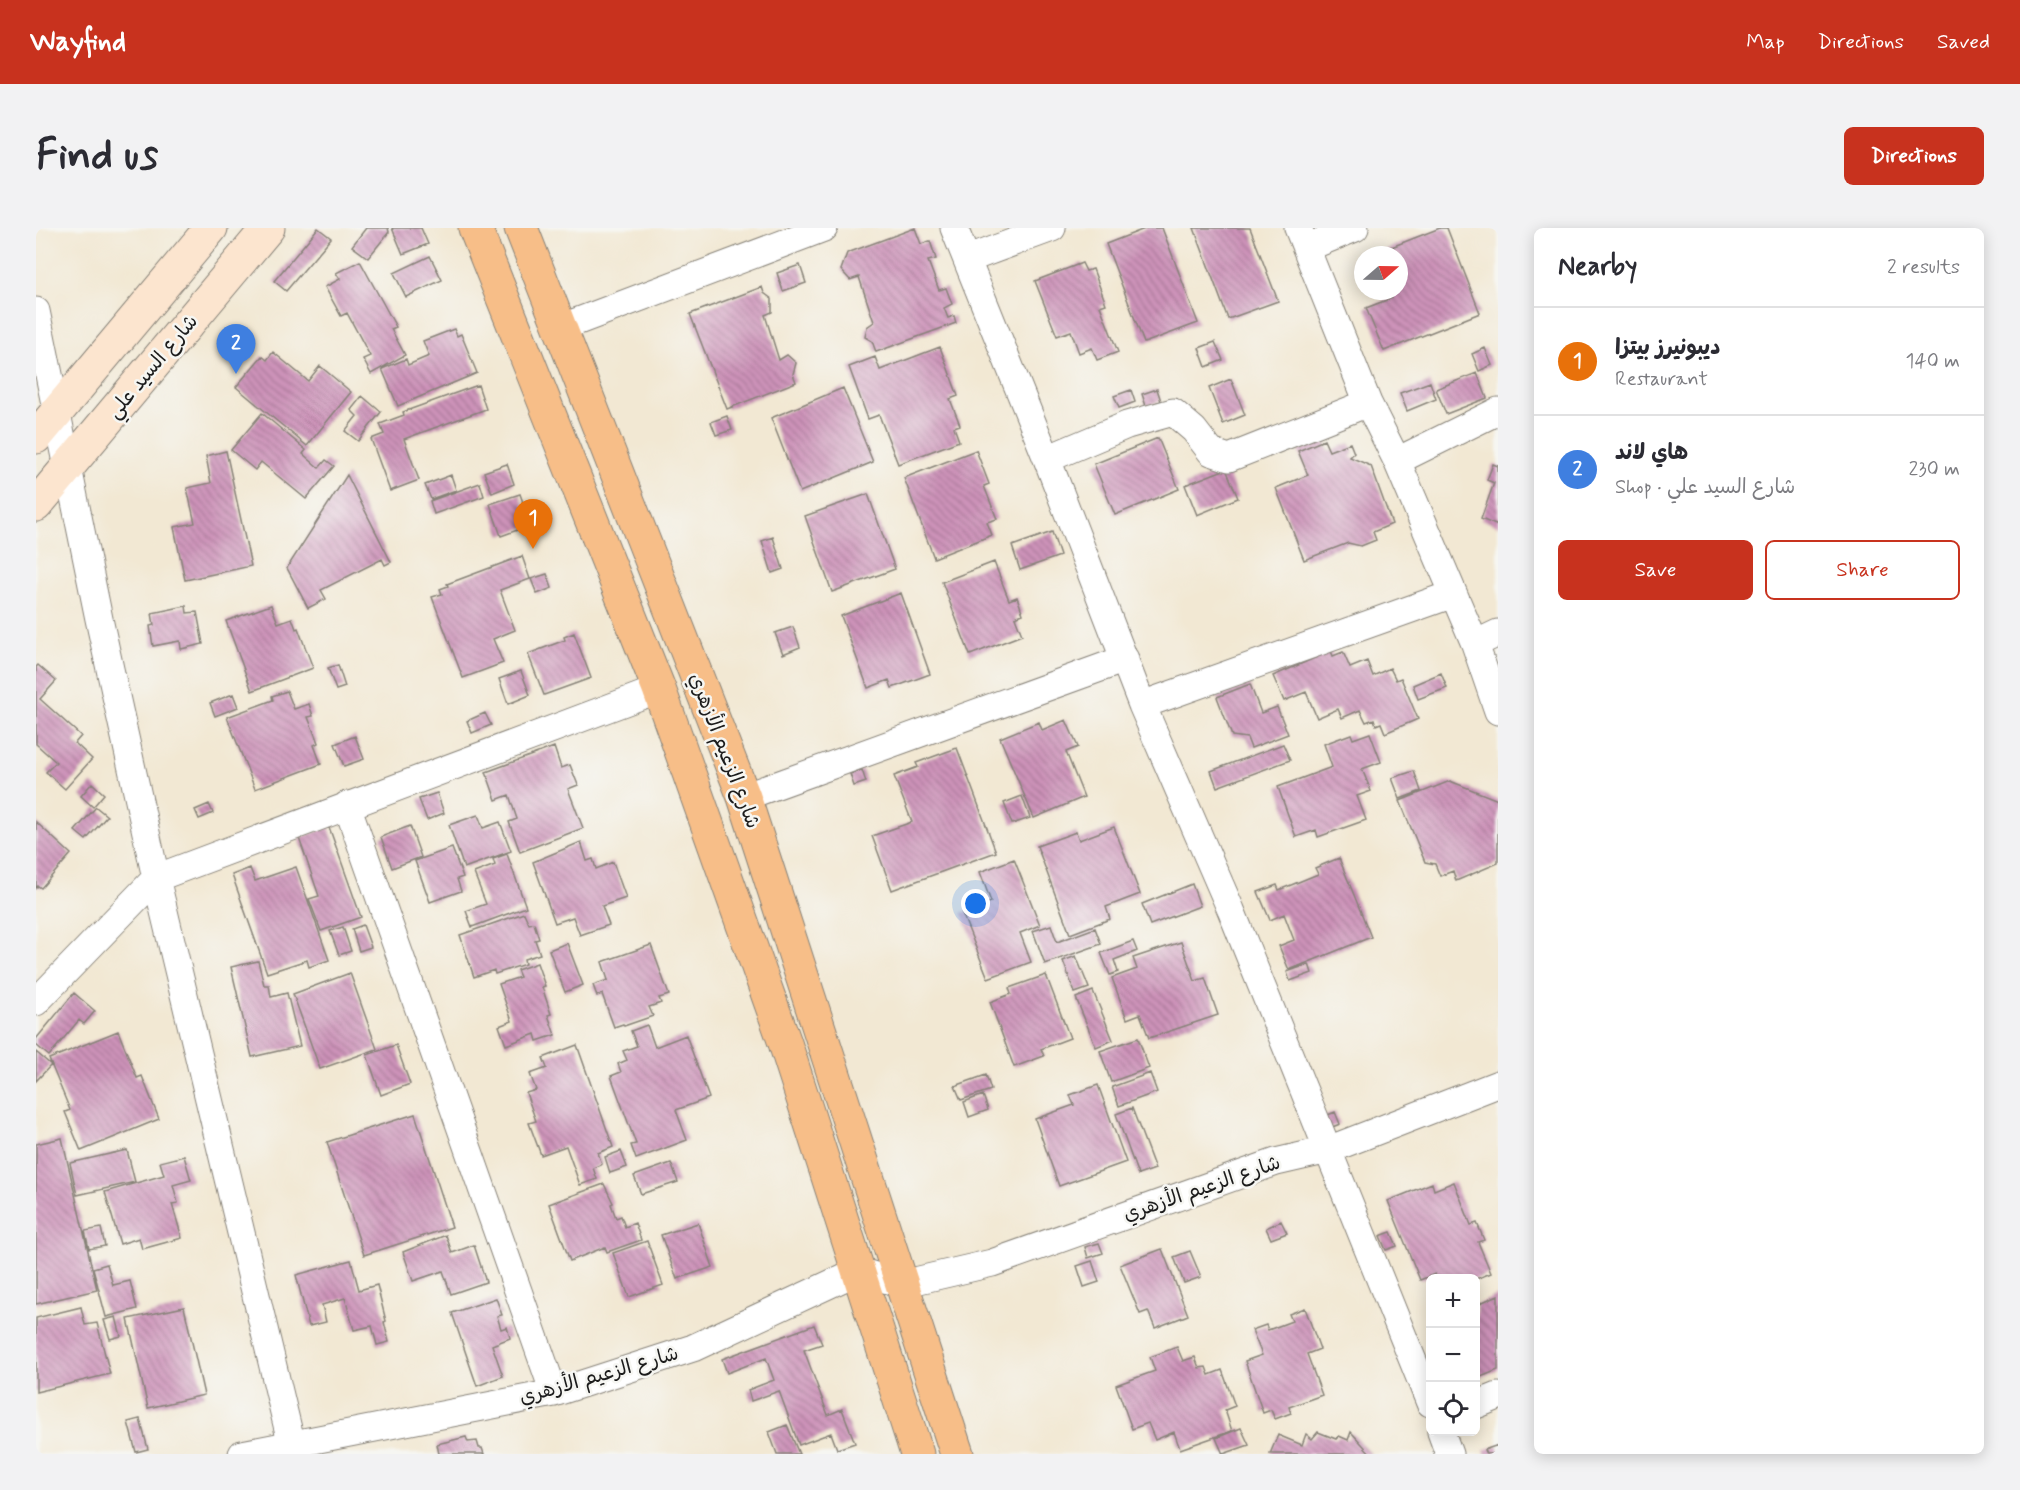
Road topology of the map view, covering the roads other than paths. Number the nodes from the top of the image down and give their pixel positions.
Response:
1 (211, 228) edge
2 (268, 228) edge
3 (475, 228) edge
4 (521, 228) edge
5 (824, 228) edge
6 (954, 228) edge
7 (1052, 228) edge
8 (1355, 228) edge
9 (1302, 238) edge
10 (968, 259) junction
11 (36, 311) edge
12 (560, 328) junction
13 (1368, 403) junction
14 (1498, 411) edge
15 (46, 425) edge
16 (1047, 459) junction
17 (1397, 461) junction
18 (68, 468) junction
19 (36, 505) edge
20 (1453, 594) junction
21 (1486, 639) edge
22 (1125, 659) junction
23 (659, 689) junction
24 (1142, 705) junction
25 (1498, 711) edge
26 (744, 797) junction
27 (347, 805) junction
28 (156, 878) junction
29 (36, 1002) edge
30 (1498, 1084) edge
31 (1328, 1150) junction
32 (858, 1271) junction
33 (902, 1284) junction
34 (1426, 1391) edge
35 (554, 1393) junction
36 (1498, 1396) edge
37 (1480, 1403) edge
38 (1443, 1436) edge
39 (292, 1449) edge
40 (242, 1454) edge
41 (917, 1454) edge
42 (957, 1454) edge
43 (1449, 1454) edge

1 - 15 main road
2 - 18 main road, شارع السيد علي
3 - 23 main road, شارع الزعيم الأزهري
4 - 12 main road, شارع الزعيم الأزهري
5 - 12 street
6 - 10 street
7 - 10 street
8 - 9 street
9 - 13 street
10 - 16 street
11 - 15 street
12 - 26 main road, شارع الزعيم الأزهري
13 - 16 street
13 - 17 street
14 - 17 street
15 - 18 street
16 - 22 street
17 - 20 street
18 - 19 main road, شارع السيد علي
18 - 28 street
20 - 21 street
20 - 24 street
21 - 25 street
22 - 24 street
22 - 26 street
23 - 27 street
23 - 32 main road, شارع الزعيم الأزهري
24 - 31 street
26 - 33 main road, شارع الزعيم الأزهري
27 - 28 street
27 - 35 street
28 - 29 street
28 - 39 street
30 - 31 street, شارع الزعيم الأزهري
31 - 33 street, شارع الزعيم الأزهري
31 - 34 street
32 - 33 street, شارع الزعيم الأزهري
32 - 35 street, شارع الزعيم الأزهري
32 - 41 main road, شارع الزعيم الأزهري
33 - 42 main road, شارع الزعيم الأزهري
35 - 39 street, شارع الزعيم الأزهري
36 - 37 street
38 - 43 street
39 - 40 street, شارع الزعيم الأزهري

